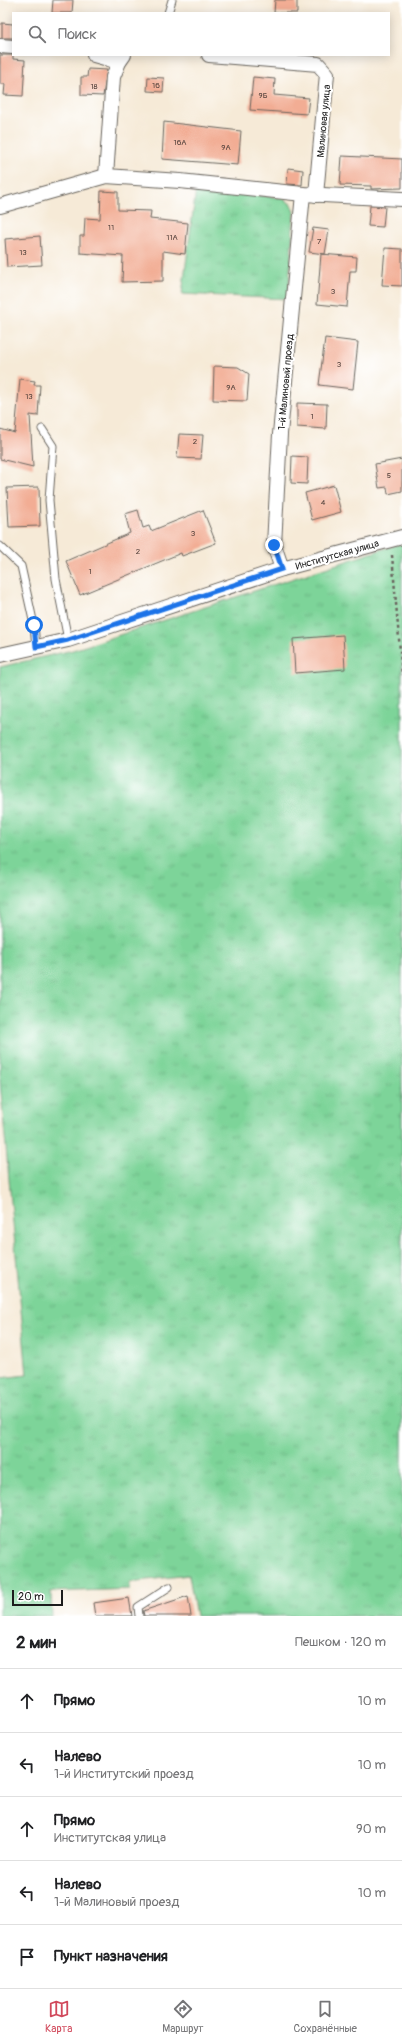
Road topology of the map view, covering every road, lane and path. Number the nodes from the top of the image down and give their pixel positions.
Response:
1 (172, 0) edge
2 (168, 12) edge
3 (0, 46) edge
4 (12, 47) edge
5 (103, 56) edge
6 (221, 56) edge
7 (122, 58) edge
8 (106, 176) junction
9 (310, 194) junction
10 (402, 199) edge
11 (0, 206) edge
12 (42, 429) dead end
13 (396, 538) edge
14 (0, 546) edge
15 (282, 569) junction
16 (68, 640) junction
17 (36, 647) junction
18 (0, 655) edge
19 (402, 675) edge
20 (169, 1587) dead end
21 (139, 1616) edge

1 - 2 lane
3 - 4 street
5 - 7 street
6 - 9 street, Малиновая улица
7 - 8 street
8 - 9 street
8 - 11 street
9 - 10 street
9 - 15 street, 1-й Малиновый проезд
12 - 16 lane
13 - 15 street, Институтская улица
13 - 19 path
14 - 17 lane
15 - 16 street, Институтская улица
16 - 17 street, Институтская улица
17 - 18 street, Институтская улица
20 - 21 lane

